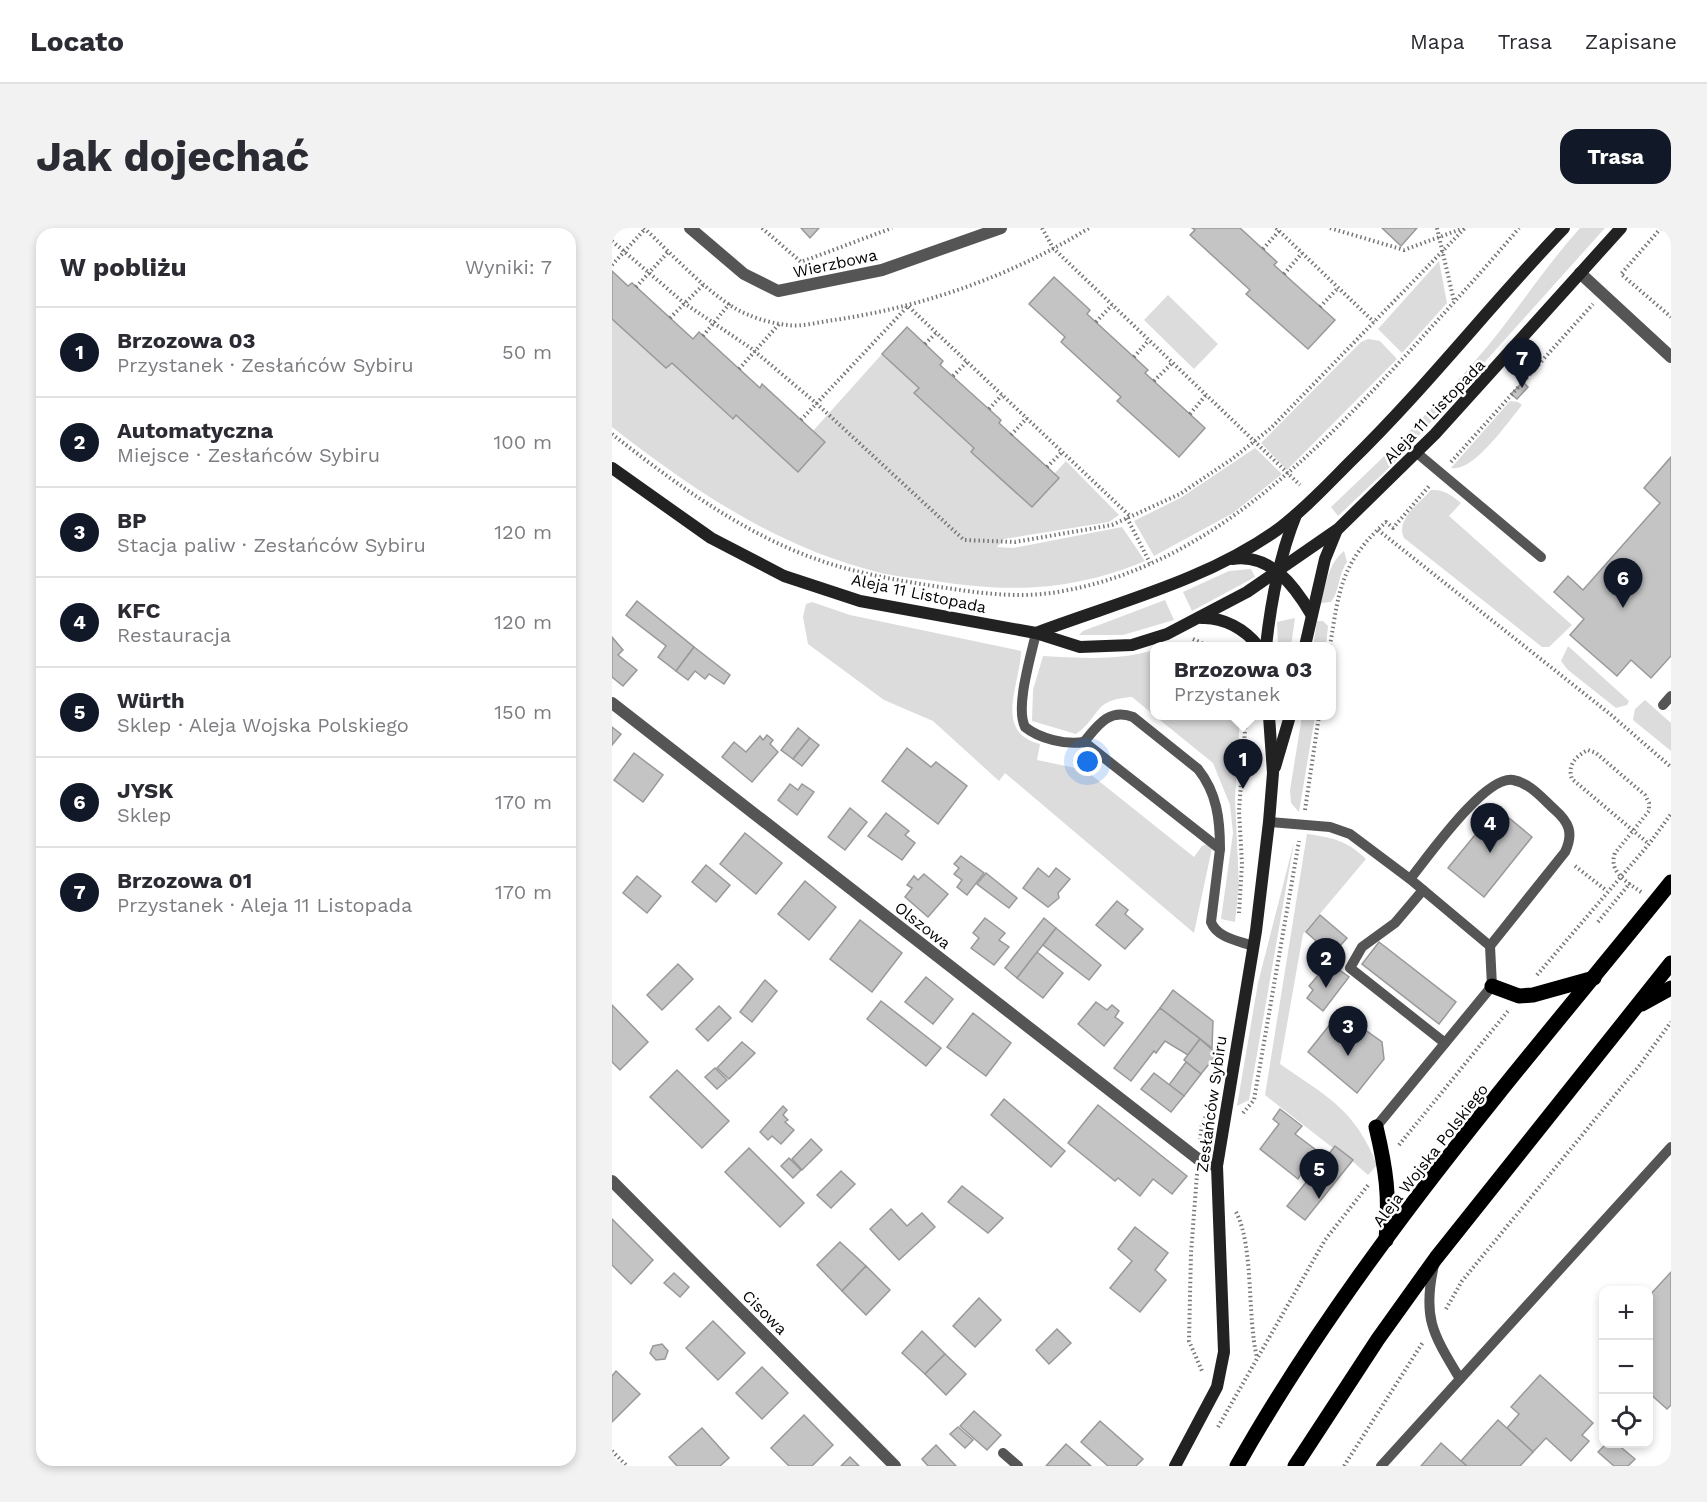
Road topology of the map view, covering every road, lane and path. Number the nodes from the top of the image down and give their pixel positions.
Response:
1 (690, 228) edge
2 (762, 228) edge
3 (892, 228) edge
4 (1001, 228) edge
5 (1042, 228) edge
6 (1330, 228) edge
7 (1437, 228) edge
8 (1465, 228) edge
9 (1519, 228) edge
10 (1564, 228) edge
11 (1621, 228) edge
12 (1661, 228) edge
13 (645, 229) edge
14 (1278, 230) edge
15 (1438, 238) junction
16 (612, 241) edge
17 (1263, 249) dead end
18 (624, 251) junction
19 (669, 252) dead end
20 (1302, 253) junction
21 (1442, 253) junction
22 (612, 265) edge
23 (650, 273) junction
24 (1580, 273) junction
25 (1284, 274) dead end
26 (704, 284) dead end
27 (636, 287) dead end
28 (1338, 288) junction
29 (1597, 300) dead end
30 (1454, 302) junction
31 (684, 303) junction
32 (730, 303) dead end
33 (1112, 305) junction
34 (1320, 307) dead end
35 (670, 318) dead end
36 (1671, 318) edge
37 (1096, 322) dead end
38 (1374, 322) junction
39 (713, 323) junction
40 (780, 323) dead end
41 (936, 333) junction
42 (703, 336) dead end
43 (1149, 340) junction
44 (925, 344) dead end
45 (755, 351) junction
46 (1134, 357) dead end
47 (1671, 357) edge
48 (967, 362) junction
49 (1172, 363) junction
50 (739, 369) dead end
51 (953, 376) dead end
52 (1154, 381) dead end
53 (1002, 395) junction
54 (1206, 395) junction
55 (816, 403) junction
56 (989, 409) dead end
57 (1190, 414) dead end
58 (1027, 418) junction
59 (801, 420) dead end
60 (612, 434) edge
61 (1011, 435) dead end
62 (1254, 441) junction
63 (1062, 452) junction
64 (1417, 453) junction
65 (1047, 467) dead end
66 (612, 468) edge
67 (1441, 473) junction
68 (1287, 474) junction
69 (1300, 485) dead end
70 (1296, 514) junction
71 (1129, 517) junction
72 (1338, 529) junction
73 (1378, 530) junction
74 (1541, 557) dead end
75 (1225, 560) junction
76 (1156, 561) junction
77 (1150, 563) junction
78 (1160, 568) dead end
79 (1279, 573) junction
80 (1311, 614) junction
81 (1200, 619) junction
82 (1036, 633) junction
83 (1190, 637) dead end
84 (1200, 642) edge
85 (1253, 642) edge
86 (1266, 642) edge
87 (1306, 642) edge
88 (1331, 642) edge
89 (1671, 696) edge
90 (612, 703) edge
91 (1663, 705) dead end
92 (1269, 720) edge
93 (1289, 720) edge
94 (1318, 720) edge
95 (1084, 742) junction
96 (1671, 767) edge
97 (1273, 773) junction
98 (1304, 812) dead end
99 (1671, 814) edge
100 (1269, 822) junction
101 (1300, 836) dead end
102 (1649, 844) junction
103 (1220, 849) junction
104 (1562, 856) junction
105 (1410, 879) junction
106 (1671, 882) edge
107 (1423, 890) junction
108 (1607, 891) junction
109 (1598, 922) dead end
110 (1253, 946) junction
111 (1490, 946) junction
112 (1671, 963) edge
113 (1535, 976) dead end
114 (1594, 978) junction
115 (1492, 986) junction
116 (1671, 988) edge
117 (1519, 996) junction
118 (1632, 1010) junction
119 (1671, 1022) edge
120 (1445, 1043) junction
121 (1240, 1123) dead end
122 (1376, 1127) joint
123 (1671, 1147) edge
124 (1396, 1148) dead end
125 (1198, 1159) junction
126 (1217, 1166) junction
127 (612, 1181) edge
128 (1370, 1182) dead end
129 (1235, 1202) dead end
130 (1386, 1240) junction
131 (1436, 1258) junction
132 (1432, 1328) junction
133 (1257, 1358) junction
134 (1199, 1379) dead end
135 (1460, 1379) junction
136 (1212, 1437) dead end
137 (612, 1451) edge
138 (1003, 1453) dead end
139 (627, 1466) edge
140 (895, 1466) edge
141 (1018, 1466) edge
142 (1175, 1466) edge
143 (1237, 1466) edge
144 (1295, 1466) edge
145 (1344, 1466) edge
146 (1381, 1466) edge

1 - 4 street, Wierzbowa
2 - 3 path
5 - 33 path
6 - 15 path
7 - 15 path
8 - 15 path
8 - 21 path
9 - 30 path
10 - 70 street, Aleja 11 Listopada
11 - 24 street, Aleja 11 Listopada
12 - 36 path
13 - 18 path
14 - 17 path
14 - 20 path
15 - 21 path
16 - 18 path
18 - 22 path
18 - 23 path
19 - 23 path
20 - 25 path
20 - 28 path
21 - 30 path
21 - 38 path
23 - 27 path
23 - 31 path
24 - 47 street
24 - 64 street, Aleja 11 Listopada
26 - 31 path
28 - 34 path
28 - 38 path
29 - 67 path
30 - 68 path
31 - 35 path
31 - 39 path
32 - 39 path
33 - 37 path
33 - 43 path
38 - 62 path
39 - 42 path
39 - 45 path
40 - 45 path
41 - 44 path
41 - 48 path
41 - 55 path
43 - 46 path
43 - 49 path
45 - 50 path
45 - 55 path
48 - 51 path
48 - 53 path
49 - 52 path
49 - 54 path
53 - 56 path
53 - 58 path
54 - 57 path
54 - 62 path
55 - 59 path
55 - 71 path
58 - 61 path
58 - 63 path
60 - 77 path
62 - 68 path
62 - 71 path
63 - 65 path
63 - 71 path
64 - 67 lane
64 - 72 street, Aleja 11 Listopada
66 - 82 street, Aleja 11 Listopada
67 - 73 path
67 - 74 lane
68 - 69 path
68 - 76 path
70 - 75 street, Aleja 11 Listopada
70 - 79 street
71 - 77 path
72 - 79 street, Aleja 11 Listopada
72 - 80 street
73 - 88 path
73 - 96 path
75 - 79 street, Aleja 11 Listopada
75 - 82 street, Aleja 11 Listopada
76 - 77 path
76 - 78 path
79 - 80 street, Aleja 11 Listopada
79 - 81 street, Aleja 11 Listopada
79 - 86 street
80 - 87 street
81 - 82 street, Aleja 11 Listopada
81 - 85 street
82 - 95 lane
83 - 84 path
89 - 91 lane
90 - 125 street, Olszowa
92 - 97 street, Zesłańców Sybiru
93 - 97 street, Zesłańców Sybiru
94 - 98 path
95 - 103 lane
95 - 103 lane
97 - 100 street, Zesłańców Sybiru
99 - 102 path
100 - 105 lane
100 - 110 street, Zesłańców Sybiru
101 - 121 path
102 - 108 path
102 - 109 path
103 - 110 lane
104 - 105 lane
104 - 108 path
104 - 111 lane
105 - 107 lane
106 - 114 main road, Aleja Wojska Polskiego
107 - 111 lane
107 - 120 lane
108 - 113 path
110 - 126 street, Zesłańców Sybiru
111 - 115 lane
112 - 118 main road
114 - 117 main road
114 - 130 main road, Aleja Wojska Polskiego
115 - 117 main road
115 - 120 lane
116 - 118 main road
117 - 124 path
118 - 131 main road
119 - 132 path
120 - 122 lane
122 - 130 main road
123 - 135 lane
125 - 126 street, Olszowa
125 - 134 path
126 - 142 street, Zesłańców Sybiru
127 - 140 street, Cisowa
128 - 133 path
129 - 133 path
130 - 143 main road, Aleja Wojska Polskiego
131 - 132 lane
131 - 144 main road
132 - 135 lane
132 - 145 path
133 - 136 path
135 - 146 lane
137 - 139 path
138 - 141 lane

